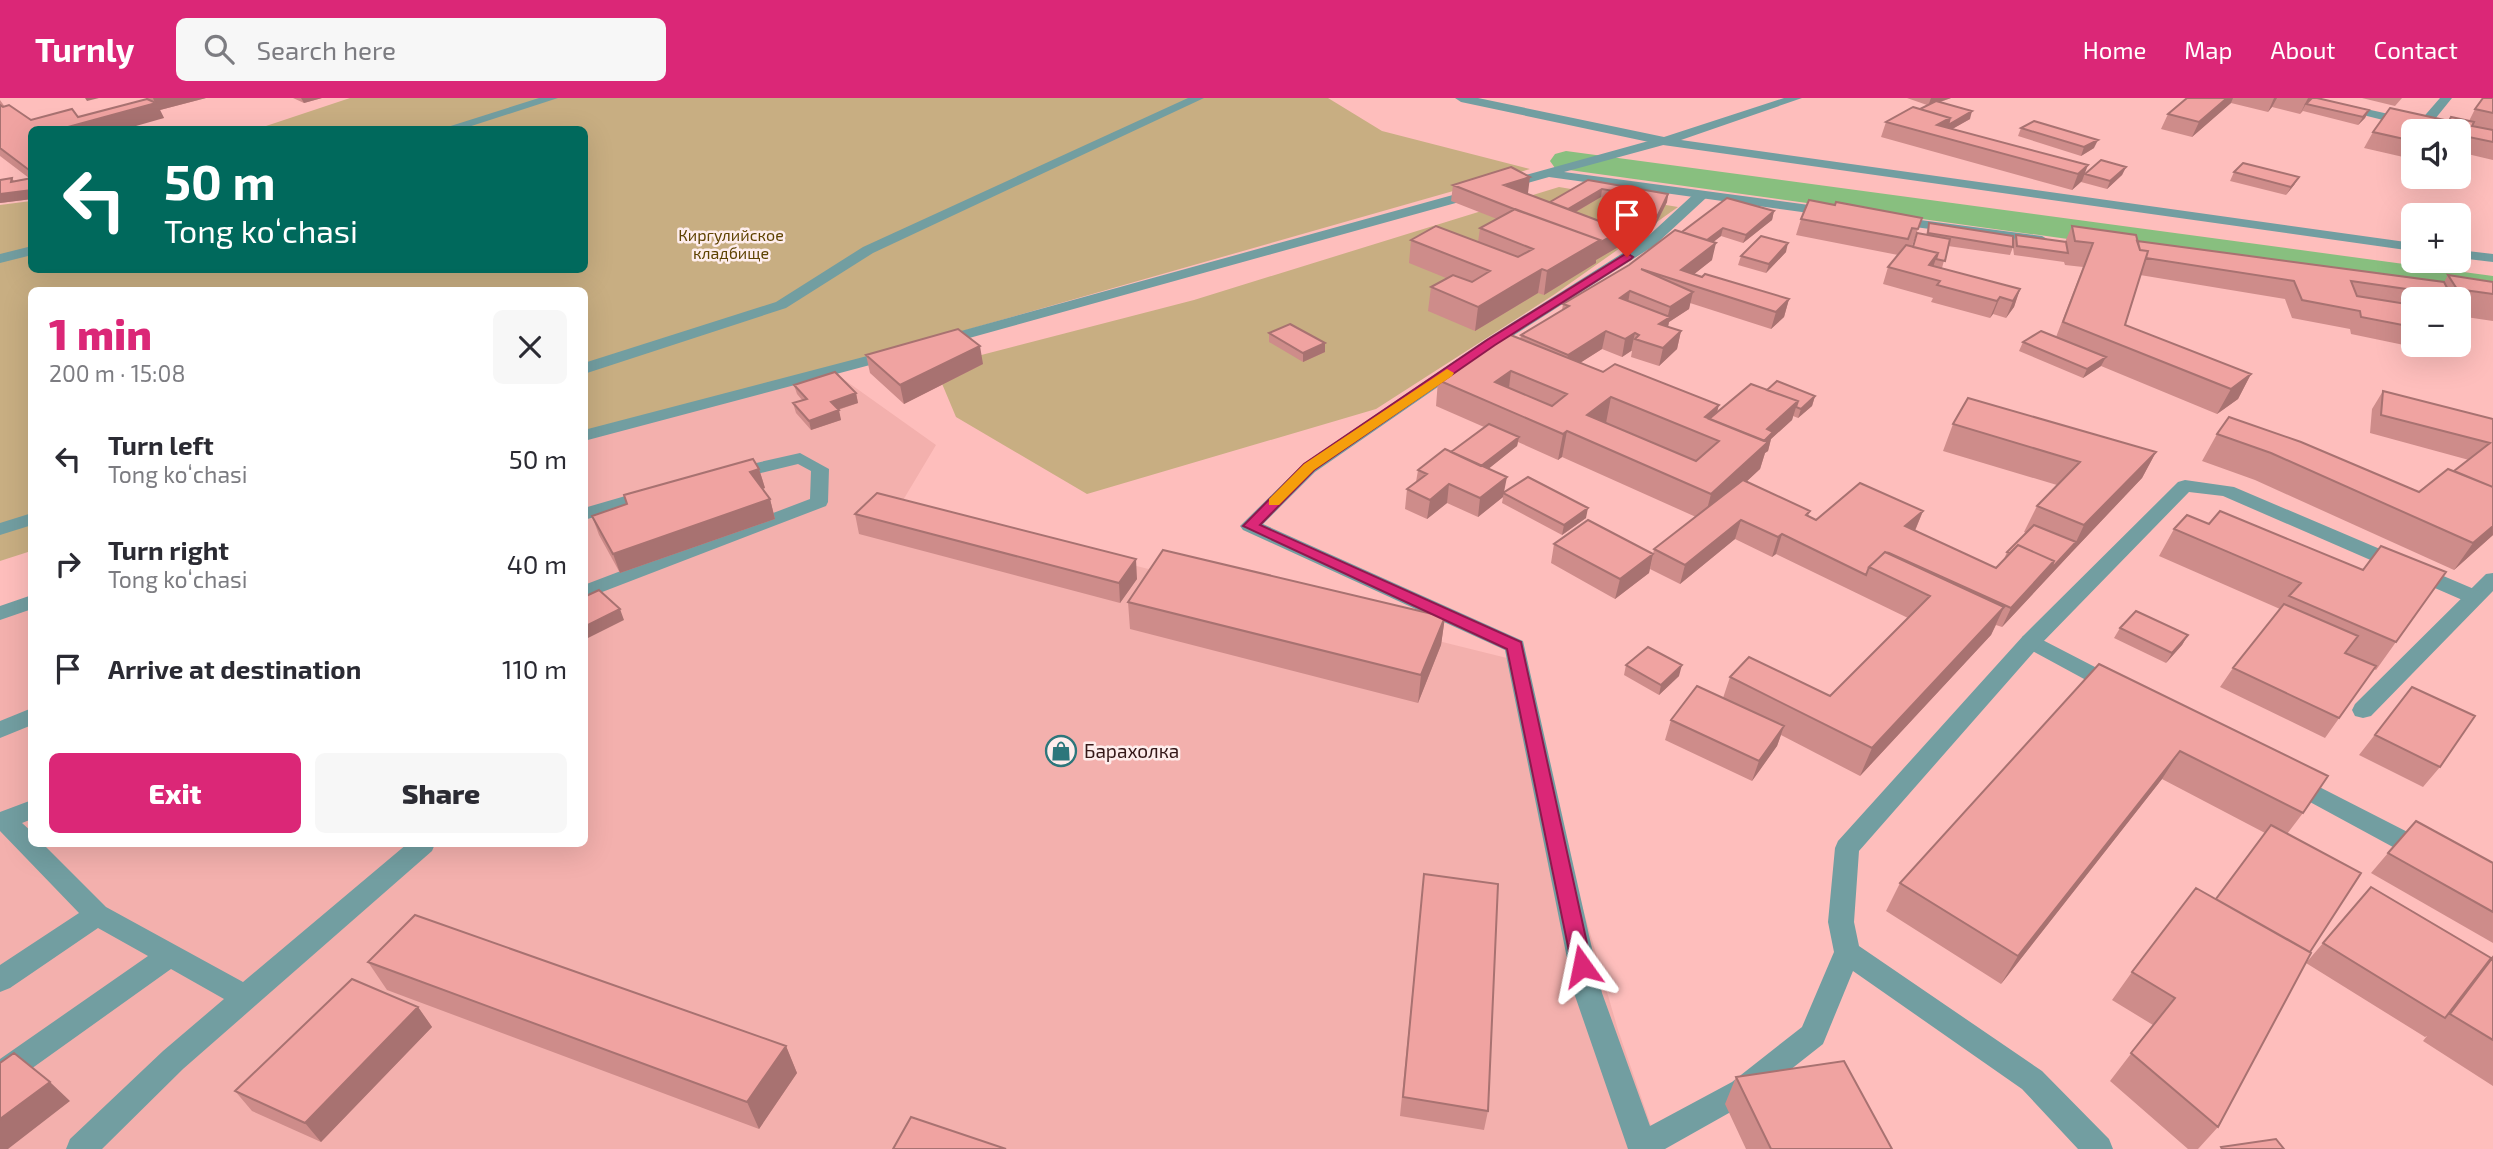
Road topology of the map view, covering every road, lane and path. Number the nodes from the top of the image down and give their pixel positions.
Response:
1 (552, 98) edge
2 (1198, 98) edge
3 (1461, 98) edge
4 (1796, 98) edge
5 (2301, 98) edge
6 (2446, 98) edge
7 (2429, 119) edge
8 (2401, 121) edge
9 (458, 126) edge
10 (1663, 141) junction
11 (1541, 174) junction
12 (1701, 195) junction
13 (1849, 215) edge
14 (1876, 218) edge
15 (2052, 242) edge
16 (2401, 245) edge
17 (28, 251) edge
18 (2471, 255) edge
19 (2493, 258) edge
20 (0, 259) edge
21 (588, 368) edge
22 (588, 435) edge
23 (720, 477) edge
24 (668, 490) edge
25 (588, 513) edge
26 (28, 520) edge
27 (0, 529) edge
28 (2493, 579) edge
29 (588, 591) edge
30 (2474, 597) junction
31 (28, 603) edge
32 (0, 613) edge
33 (2031, 641) junction
34 (2141, 701) edge
35 (2363, 710) edge
36 (28, 718) edge
37 (0, 730) edge
38 (2275, 773) edge
39 (28, 811) edge
40 (2, 821) edge
41 (28, 847) edge
42 (28, 847) edge
43 (420, 847) edge
44 (2447, 863) edge
45 (97, 915) junction
46 (1847, 952) junction
47 (169, 956) junction
48 (0, 980) edge
49 (245, 997) junction
50 (0, 1074) edge
51 (1643, 1148) edge
52 (81, 1149) edge
53 (2098, 1149) edge

1 - 9 street
2 - 21 street
3 - 10 street
4 - 10 street
5 - 8 street
6 - 7 street
10 - 11 street
10 - 16 street
11 - 12 street
11 - 22 street
12 - 13 street
12 - 51 street
14 - 15 street
17 - 20 street
18 - 19 street
23 - 29 street
24 - 25 street
26 - 27 street
28 - 30 street
30 - 33 street
30 - 35 street
31 - 32 street
33 - 34 street
33 - 46 street
36 - 37 street
38 - 44 street
39 - 40 street
40 - 41 street
42 - 45 street
43 - 49 street
45 - 47 street
45 - 48 street
46 - 51 street
46 - 53 street
47 - 49 street
47 - 50 street
49 - 52 street

